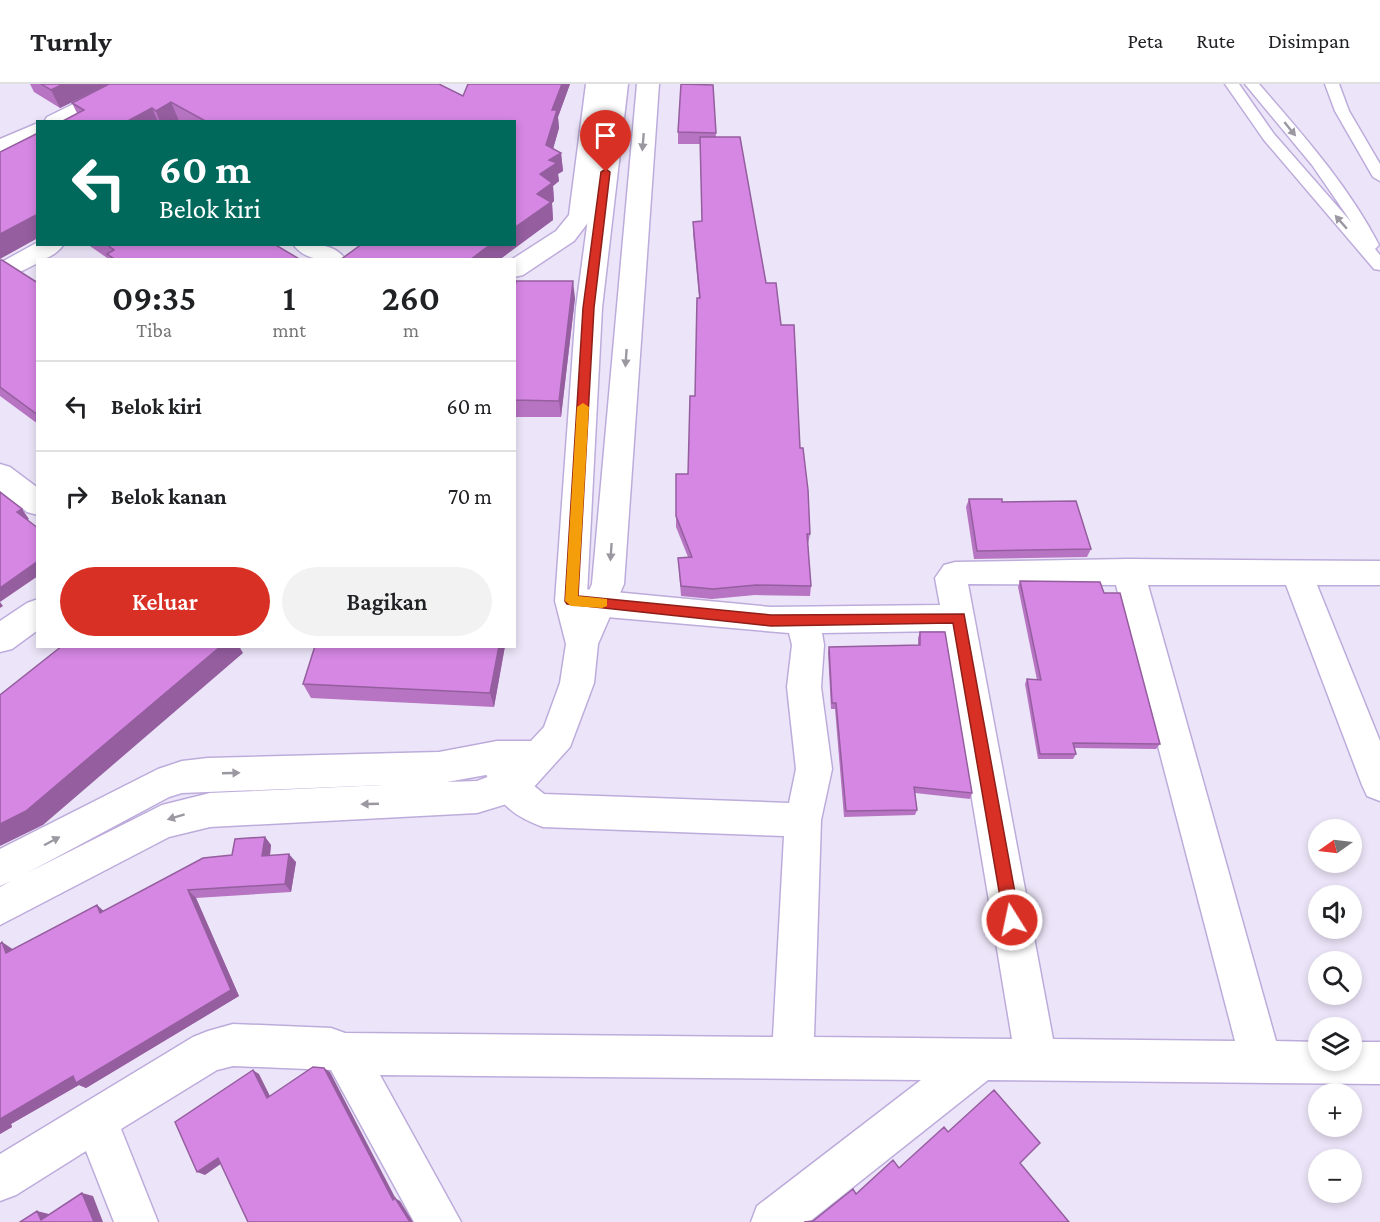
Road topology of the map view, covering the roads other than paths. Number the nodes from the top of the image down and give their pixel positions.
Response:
1 (130, 84) edge
2 (597, 84) edge
3 (617, 84) edge
4 (648, 84) edge
5 (1232, 84) edge
6 (1252, 84) edge
7 (1332, 84) edge
8 (66, 120) edge
9 (25, 129) edge
10 (0, 148) edge
11 (1380, 177) edge
12 (49, 246) edge
13 (309, 246) edge
14 (330, 258) edge
15 (1380, 265) edge
16 (516, 268) edge
17 (7, 270) edge
18 (36, 279) edge
19 (589, 308) junction
20 (629, 310) junction
21 (0, 475) edge
22 (36, 502) edge
23 (1128, 571) junction
24 (1296, 571) junction
25 (1380, 573) edge
26 (586, 602) junction
27 (36, 613) edge
28 (959, 618) junction
29 (803, 620) junction
30 (0, 639) edge
31 (503, 773) junction
32 (1380, 785) edge
33 (803, 820) junction
34 (0, 868) edge
35 (0, 907) edge
36 (345, 1054) junction
37 (793, 1058) junction
38 (982, 1059) junction
39 (1036, 1059) junction
40 (1261, 1062) junction
41 (1380, 1063) edge
42 (96, 1120) junction
43 (0, 1179) edge
44 (136, 1222) edge
45 (440, 1222) edge
46 (773, 1222) edge

1 - 8 street
2 - 16 street
3 - 19 street
4 -> 20 street
15 -> 5 lane
6 -> 15 lane
7 - 11 lane
9 - 10 street
12 - 17 street
13 - 14 street
17 - 18 street
19 - 20 street
19 - 26 street
20 -> 26 street
21 - 22 street
23 - 24 street
23 - 28 street
23 - 40 street
24 - 25 street
24 - 32 street
26 - 29 street
26 - 31 street
27 - 30 street
28 - 29 street
28 - 39 street
29 - 33 street
31 - 33 street
34 -> 31 street
31 -> 35 street
33 - 37 street
36 - 37 street
36 - 42 street
36 - 45 street
37 - 38 street
38 - 39 street
38 - 46 street
39 - 40 street
40 - 41 street
42 - 43 street
42 - 44 street

